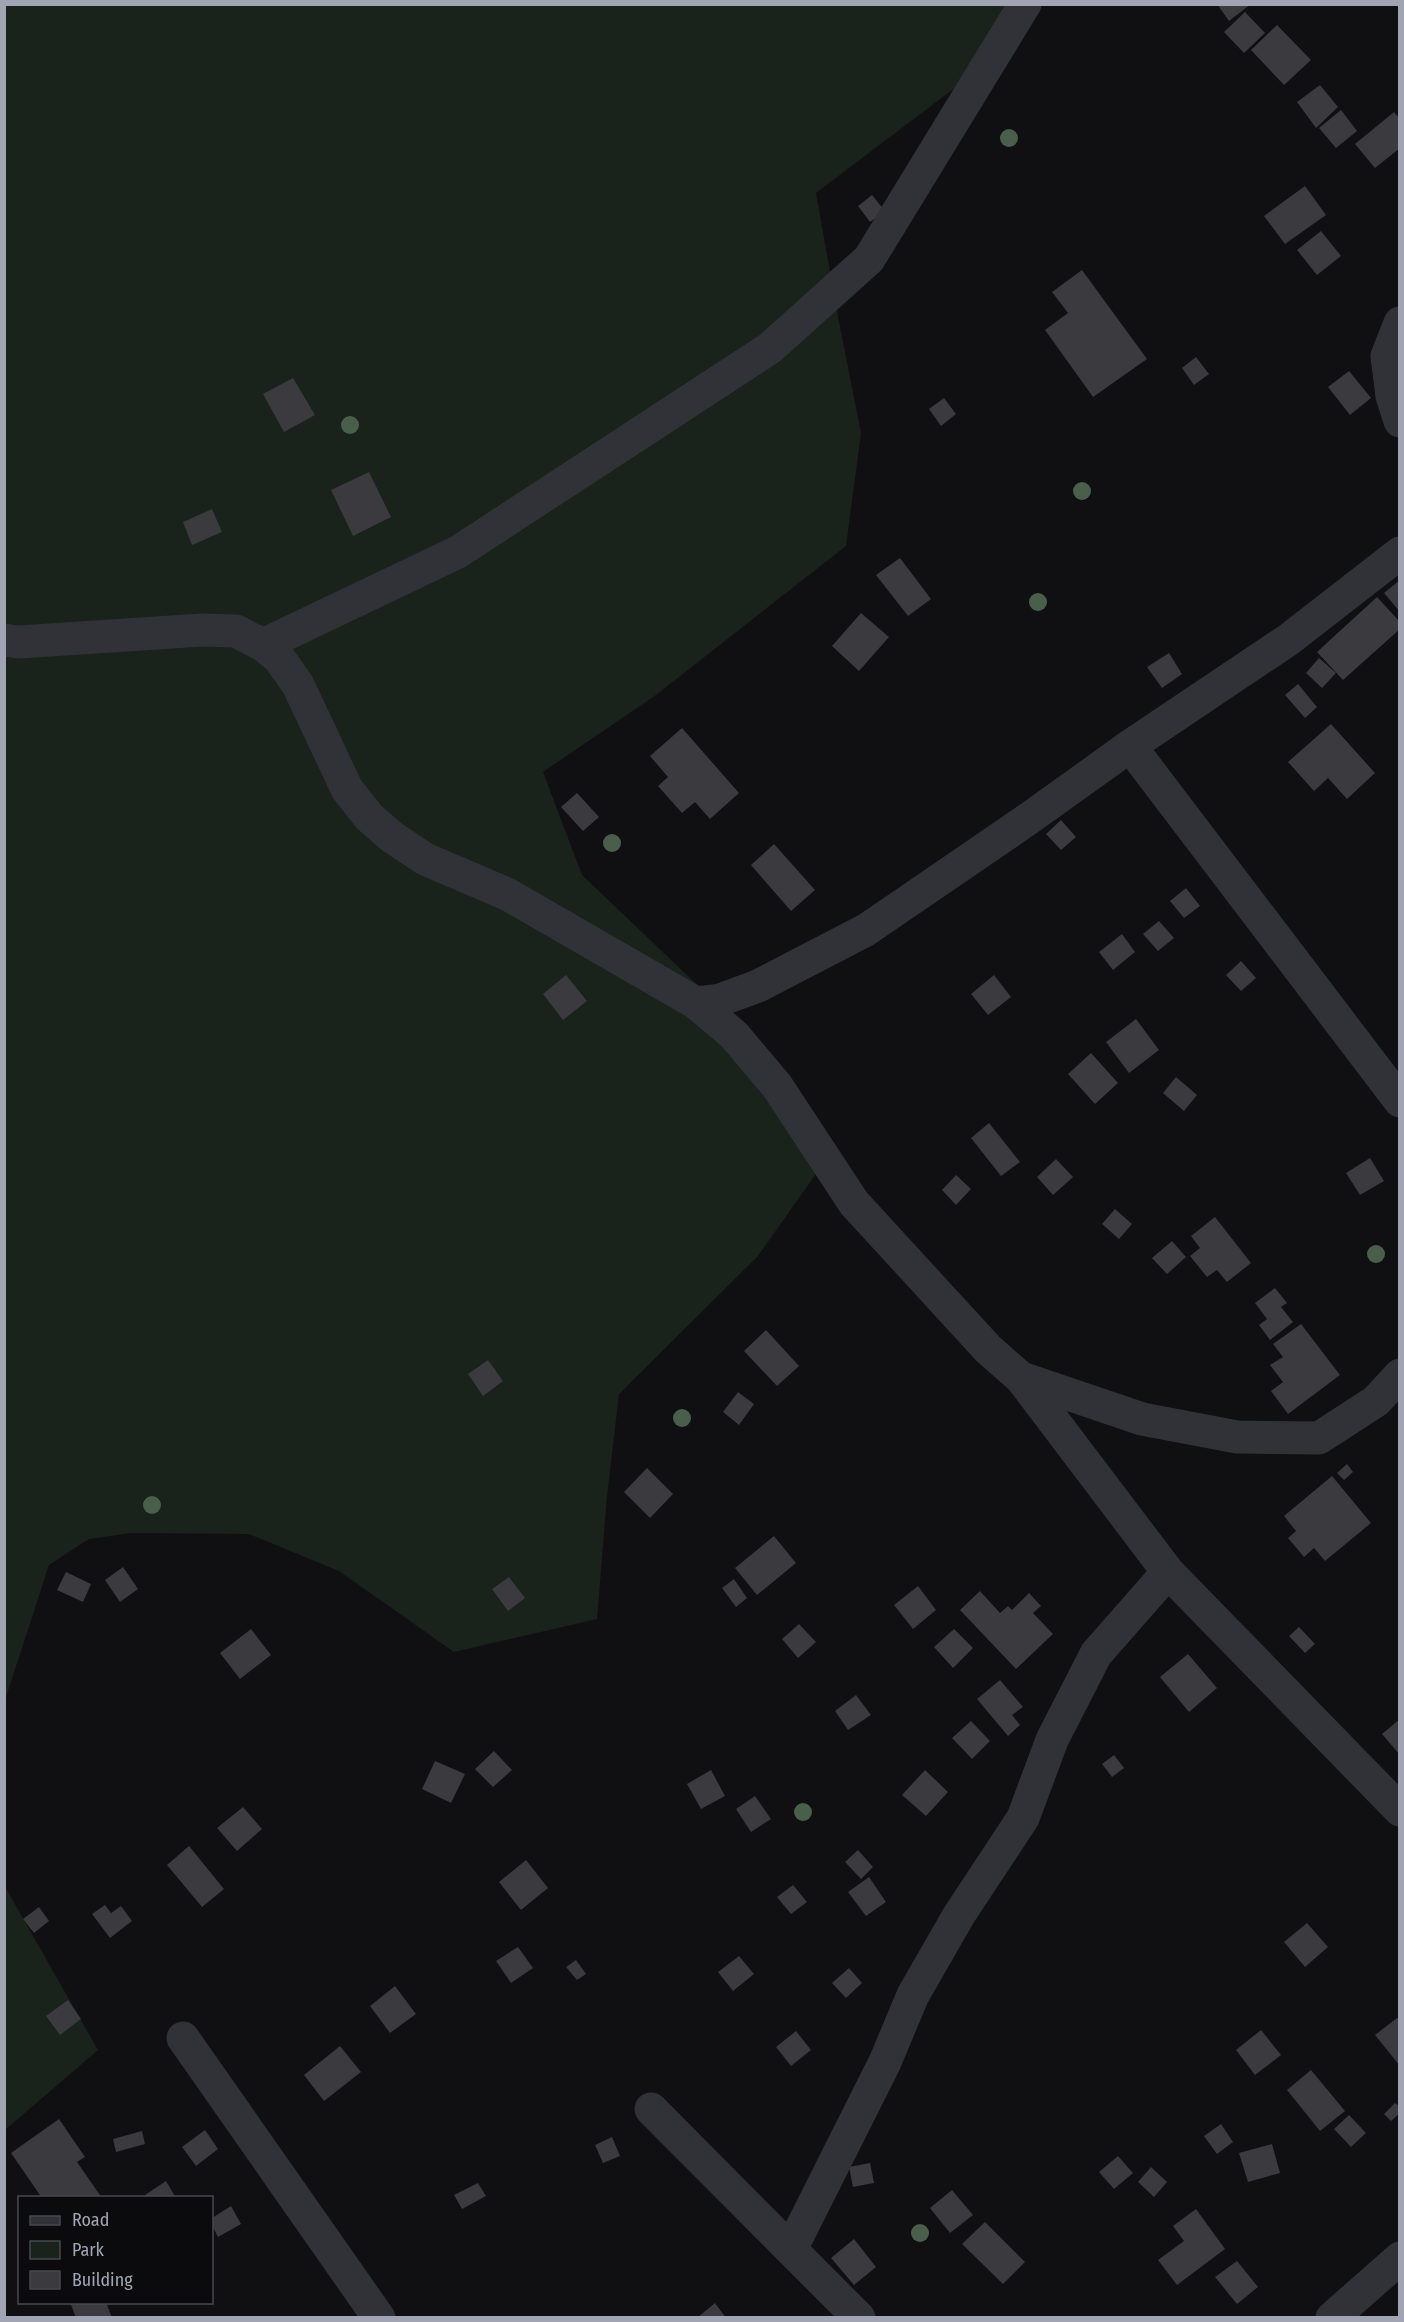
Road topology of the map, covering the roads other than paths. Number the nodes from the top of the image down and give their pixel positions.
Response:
1 (1025, 4) edge
2 (1400, 323) edge
3 (1400, 421) edge
4 (1400, 554) edge
5 (4, 640) edge
6 (263, 645) junction
7 (1130, 746) junction
8 (696, 1003) junction
9 (1400, 1101) edge
10 (1400, 1375) edge
11 (1021, 1378) junction
12 (1168, 1572) junction
13 (1400, 1810) edge
14 (183, 2038) dead end
15 (651, 2109) dead end
16 (791, 2249) junction
17 (1400, 2258) edge
18 (380, 2318) edge
19 (860, 2318) edge
20 (1332, 2318) edge

1 - 6 street
2 - 3 street
4 - 7 street
5 - 6 street
6 - 8 street
7 - 8 street
7 - 9 street
8 - 11 street
10 - 11 street
11 - 12 street
12 - 13 street
12 - 16 street
14 - 18 street
15 - 16 street
16 - 19 street
17 - 20 street

